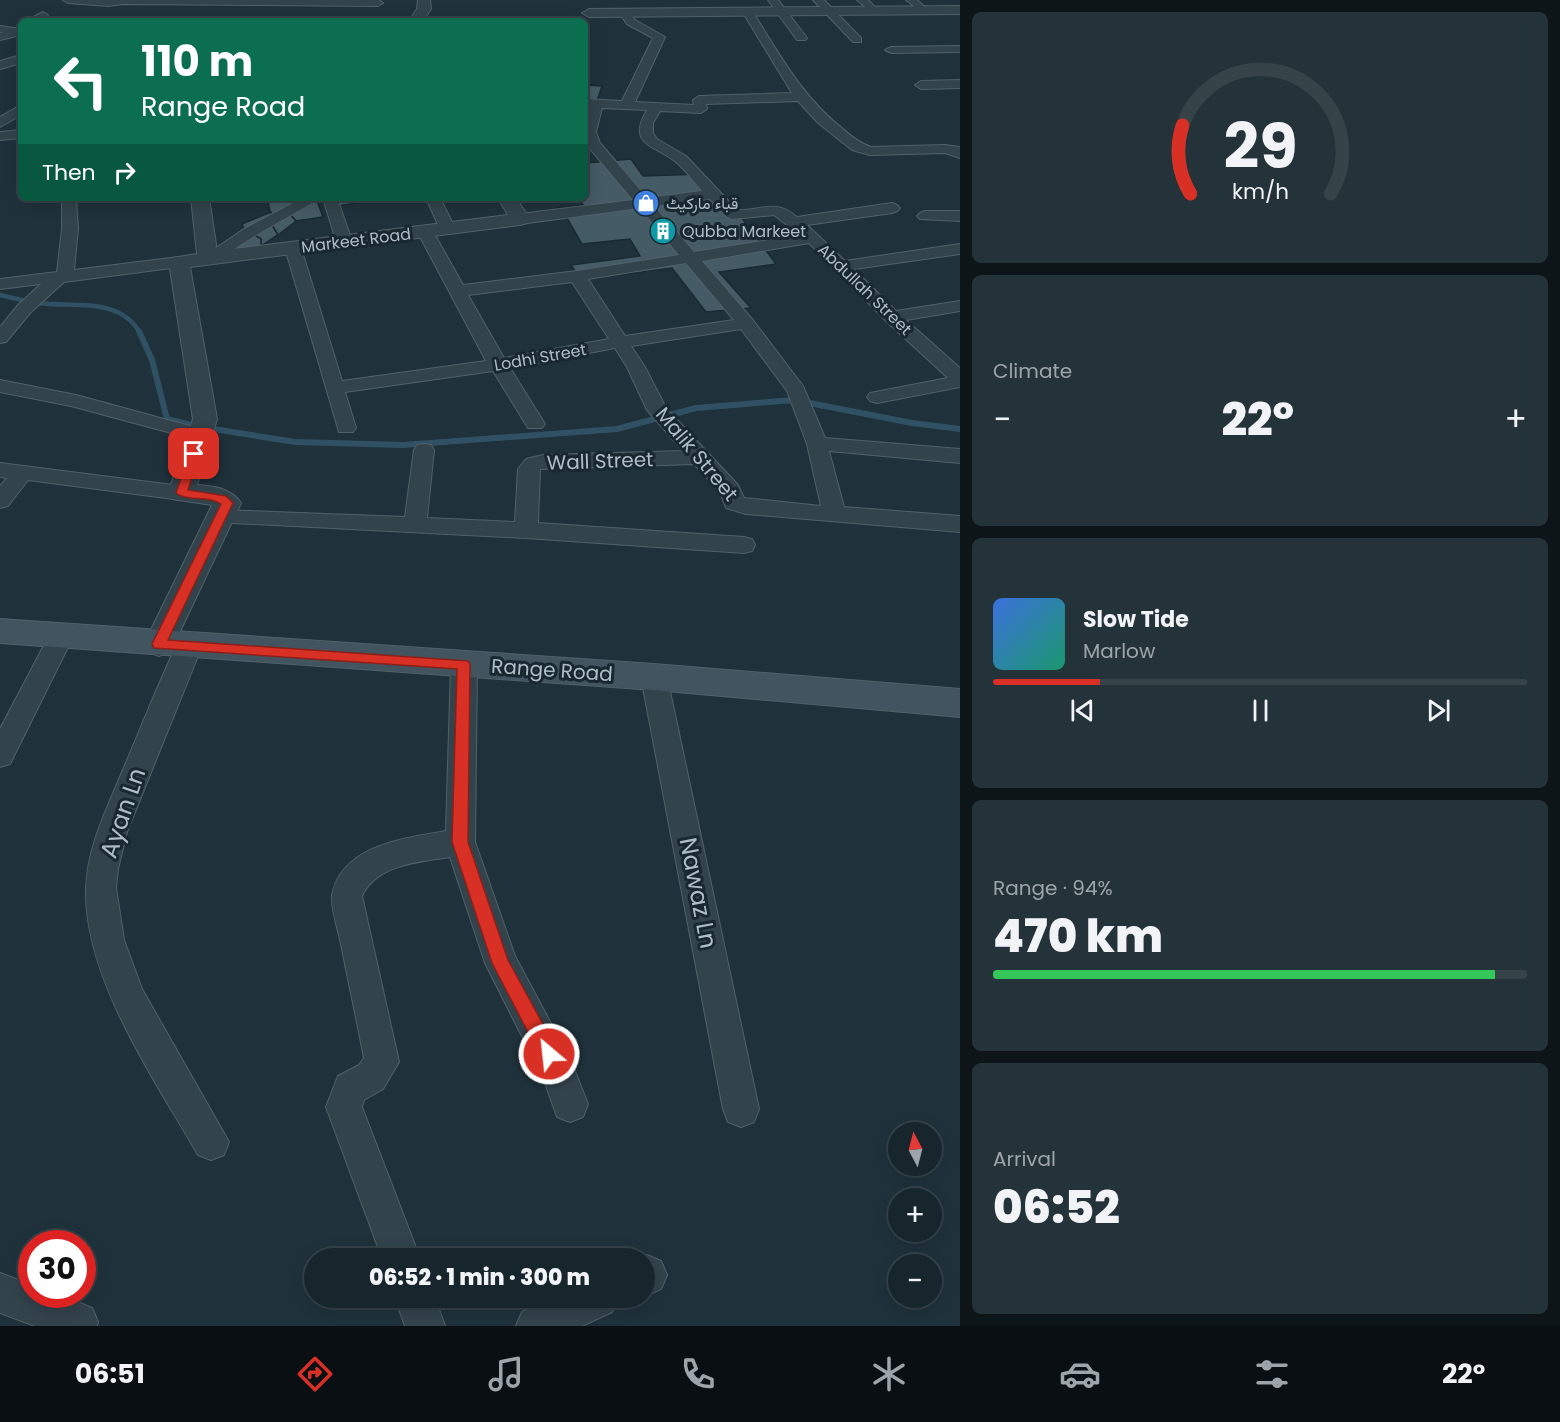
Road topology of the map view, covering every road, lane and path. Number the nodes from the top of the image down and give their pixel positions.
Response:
1 (68, 0) edge
2 (424, 0) edge
3 (583, 0) edge
4 (773, 0) edge
5 (818, 0) edge
6 (862, 0) edge
7 (911, 0) edge
8 (120, 1) edge
9 (181, 3) junction
10 (378, 3) dead end
11 (873, 10) junction
12 (929, 10) junction
13 (960, 10) edge
14 (747, 11) junction
15 (783, 11) junction
16 (830, 11) junction
17 (625, 14) junction
18 (43, 15) dead end
19 (170, 15) dead end
20 (587, 17) edge
21 (37, 18) edge
22 (418, 18) edge
23 (952, 27) dead end
24 (0, 29) edge
25 (17, 29) edge
26 (0, 37) edge
27 (801, 38) dead end
28 (857, 40) dead end
29 (960, 49) edge
30 (891, 50) dead end
31 (18, 60) edge
32 (0, 65) edge
33 (960, 84) edge
34 (921, 85) dead end
35 (801, 97) junction
36 (591, 104) edge
37 (627, 105) junction
38 (655, 108) junction
39 (18, 112) edge
40 (0, 123) edge
41 (0, 130) edge
42 (18, 133) edge
43 (18, 133) edge
44 (0, 136) edge
45 (960, 154) edge
46 (713, 194) junction
47 (69, 201) edge
48 (200, 201) edge
49 (308, 201) edge
50 (331, 201) edge
51 (434, 201) edge
52 (509, 201) edge
53 (646, 203) junction
54 (892, 208) dead end
55 (925, 216) dead end
56 (960, 216) edge
57 (520, 219) junction
58 (794, 222) junction
59 (447, 228) junction
60 (425, 231) junction
61 (813, 238) junction
62 (344, 241) junction
63 (292, 248) junction
64 (960, 249) edge
65 (689, 257) junction
66 (208, 258) junction
67 (179, 262) junction
68 (842, 266) junction
69 (577, 276) junction
70 (60, 277) junction
71 (0, 285) edge
72 (458, 291) junction
73 (960, 306) edge
74 (892, 317) junction
75 (746, 322) junction
76 (1, 336) edge
77 (620, 342) junction
78 (498, 365) junction
79 (960, 379) edge
80 (0, 386) edge
81 (334, 388) junction
82 (877, 397) dead end
83 (535, 424) dead end
84 (202, 428) junction
85 (346, 428) dead end
86 (817, 444) junction
87 (424, 450) dead end
88 (960, 456) edge
89 (699, 457) junction
90 (0, 470) edge
91 (22, 473) junction
92 (182, 493) junction
93 (0, 501) edge
94 (834, 512) junction
95 (221, 517) junction
96 (960, 524) edge
97 (415, 525) junction
98 (526, 530) junction
99 (744, 545) dead end
100 (0, 631) edge
101 (61, 637) junction
102 (174, 645) junction
103 (464, 664) junction
104 (654, 677) junction
105 (960, 703) edge
106 (0, 756) edge
107 (460, 842) junction
108 (570, 1104) dead end
109 (741, 1109) dead end
110 (211, 1142) dead end
111 (397, 1248) edge
112 (0, 1293) edge
113 (419, 1308) edge
114 (576, 1308) edge
115 (78, 1322) dead end
116 (425, 1326) edge
117 (536, 1326) edge

1 - 8 street
2 - 22 street
3 - 20 street
4 - 15 street
5 - 16 street
6 - 11 street
7 - 12 street
8 - 9 street
9 - 10 street
9 - 19 street
11 - 12 street
11 - 16 street
12 - 13 street
12 - 23 street
14 - 15 street
14 - 17 street
14 - 35 street
15 - 16 street
15 - 27 street
16 - 28 street
17 - 20 street
17 - 37 street
18 - 21 street
24 - 25 street
25 - 26 street
29 - 30 street
31 - 32 street
33 - 34 street
35 - 38 street
35 - 45 street
36 - 37 street
36 - 53 street
37 - 38 street
38 - 46 street, Abdullah Street
39 - 40 street
41 - 42 street
43 - 44 street
46 - 53 street, Markeet Road
46 - 58 street, Abdullah Street
47 - 70 street
48 - 66 street
49 - 66 street
50 - 62 street
51 - 59 street
52 - 57 street
53 - 57 street, Markeet Road
53 - 65 street
54 - 58 street
55 - 56 street
57 - 59 street, Markeet Road
58 - 61 street, Abdullah Street
59 - 60 street, Markeet Road
60 - 62 street, Markeet Road
60 - 72 street
61 - 65 street
61 - 68 street, Abdullah Street
62 - 63 street, Markeet Road
63 - 66 street, Markeet Road
63 - 81 street
64 - 68 street
65 - 69 street
65 - 75 street
66 - 67 street, Markeet Road
67 - 70 street, Markeet Road
67 - 84 street
68 - 74 street, Abdullah Street
69 - 72 street
69 - 77 street, Malik Street
70 - 71 street, Markeet Road
70 - 76 street
72 - 78 street
73 - 74 street
74 - 79 street, Abdullah Street
75 - 77 street, Lodhi Street
75 - 86 street
77 - 78 street, Lodhi Street
77 - 89 street, Malik Street
78 - 81 street, Lodhi Street
78 - 83 street
79 - 82 street
80 - 84 street
81 - 85 street
84 - 92 street
86 - 88 street
86 - 94 street
87 - 97 street
89 - 94 street, Malik Street
89 - 98 street, Wall Street
90 - 91 street
91 - 92 street
91 - 93 street
92 - 95 street
94 - 96 street, Malik Street
95 - 97 street
95 - 102 street
97 - 98 street
98 - 99 street
100 - 101 main road, Range Road
101 - 102 main road, Range Road
101 - 106 street
102 - 103 main road, Range Road
102 - 110 street, Ayan Ln
103 - 104 main road, Range Road
103 - 107 street
104 - 105 main road, Range Road
104 - 109 street, Nawaz Ln
107 - 108 street
107 - 111 street
112 - 115 street
113 - 116 street
114 - 117 street

